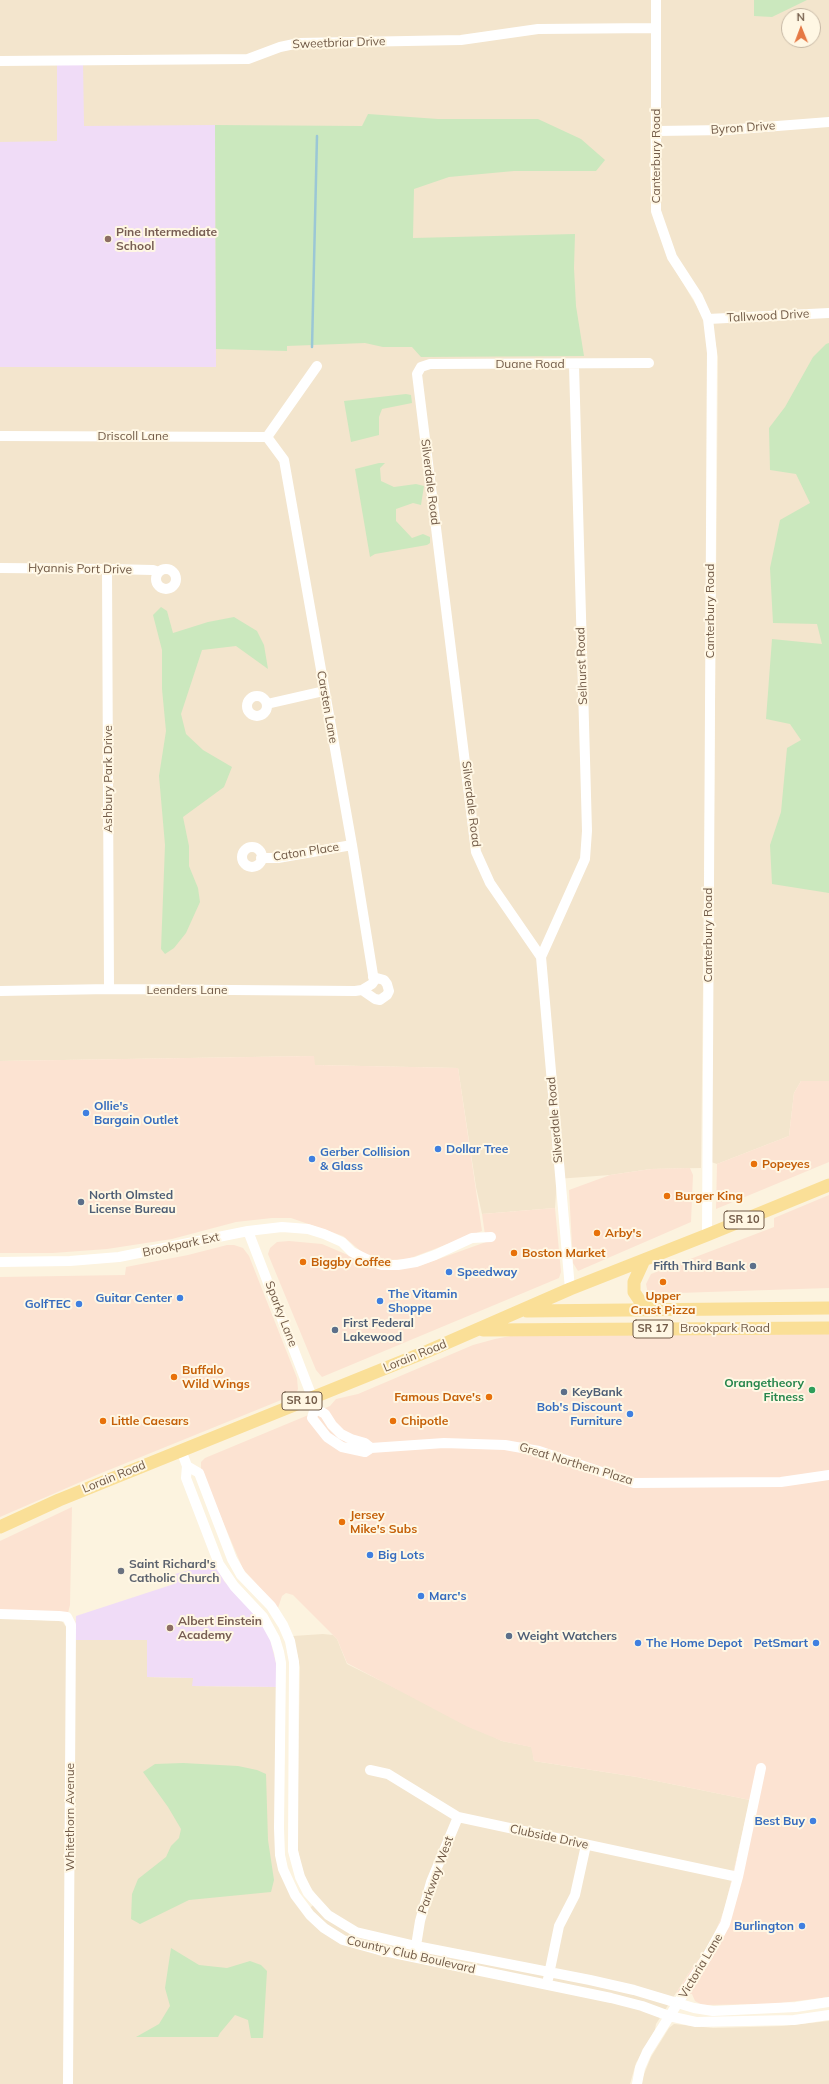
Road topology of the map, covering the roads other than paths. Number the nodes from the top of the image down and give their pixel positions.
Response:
1 (656, 0) edge
2 (655, 28) junction
3 (0, 61) edge
4 (829, 122) edge
5 (657, 131) junction
6 (829, 313) edge
7 (708, 319) junction
8 (648, 363) dead end
9 (574, 365) junction
10 (317, 366) dead end
11 (417, 374) joint
12 (0, 436) edge
13 (267, 437) junction
14 (0, 568) edge
15 (107, 569) junction
16 (159, 572) dead end
17 (324, 691) junction
18 (267, 704) dead end
19 (352, 845) junction
20 (261, 858) dead end
21 (541, 957) junction
22 (373, 980) junction
23 (109, 990) junction
24 (362, 990) junction
25 (0, 991) edge
26 (829, 1185) edge
27 (248, 1231) junction
28 (707, 1235) junction
29 (491, 1237) dead end
30 (644, 1260) junction
31 (0, 1262) edge
32 (570, 1289) junction
33 (829, 1308) edge
34 (650, 1310) junction
35 (521, 1311) junction
36 (829, 1328) edge
37 (477, 1330) junction
38 (314, 1403) junction
39 (181, 1450) junction
40 (187, 1466) junction
41 (829, 1475) edge
42 (0, 1527) edge
43 (0, 1614) edge
44 (761, 1768) dead end
45 (370, 1770) dead end
46 (458, 1817) junction
47 (586, 1845) junction
48 (738, 1877) junction
49 (416, 1946) junction
50 (414, 1958) junction
51 (549, 1974) junction
52 (547, 1985) junction
53 (829, 2002) edge
54 (678, 2004) junction
55 (829, 2014) edge
56 (669, 2016) junction
57 (68, 2084) edge
58 (637, 2084) edge

1 - 2 street, Canterbury Road
2 - 3 street, Sweetbriar Drive
2 - 5 street, Canterbury Road
4 - 5 street, Byron Drive
5 - 7 street, Canterbury Road
6 - 7 street, Tallwood Drive
7 - 28 street, Canterbury Road
8 - 9 street, Duane Road
9 - 11 street, Duane Road
9 - 21 street, Selhurst Road
10 - 13 street
11 - 21 street, Silverdale Road
12 - 13 street, Driscoll Lane
13 - 17 street, Carsten Lane
14 - 15 street, Hyannis Port Drive
15 - 16 street, Hyannis Port Drive
15 - 23 street, Ashbury Park Drive
17 - 18 street
17 - 19 street, Carsten Lane
19 - 20 street, Caton Place
19 - 22 street, Carsten Lane
21 - 32 street, Silverdale Road
22 - 24 street
22 - 24 street
23 - 24 street, Leenders Lane
23 - 25 street, Leenders Lane
26 - 28 main road, Lorain Road / SR 10
27 - 29 street, Brookpark Ext
27 - 31 street, Brookpark Ext
27 - 38 street, Sparky Lane
28 - 30 main road, Lorain Road / SR 10
30 - 32 main road, Lorain Road / SR 10
30 - 34 main road
32 - 35 main road, Lorain Road / SR 10
33 - 34 main road, Brookpark Road / SR 17
34 - 35 main road, Brookpark Road / SR 17
35 - 37 main road, Lorain Road / SR 10
36 - 37 main road, Brookpark Road / SR 17
37 - 38 main road, Lorain Road / SR 10
38 - 39 main road, Lorain Road / SR 10
38 - 41 street, Great Northern Plaza
39 - 40 street, Country Club Boulevard
39 - 42 main road, Lorain Road / SR 10
40 - 49 street, Country Club Boulevard
40 - 50 street, Country Club Boulevard
43 - 57 street, Whitethorn Avenue
44 - 48 street, Victoria Lane
45 - 46 street, Clubside Drive
46 - 47 street, Clubside Drive
46 - 49 street, Parkway West
47 - 48 street, Clubside Drive
47 - 51 street
48 - 54 street, Victoria Lane
49 - 50 street, Parkway West
49 - 51 street, Country Club Boulevard
50 - 52 street, Country Club Boulevard
51 - 52 street
51 - 54 street, Country Club Boulevard
52 - 56 street, Country Club Boulevard
53 - 54 street, Country Club Boulevard
54 - 56 street, Victoria Lane
55 - 56 street, Country Club Boulevard
56 - 58 street, Victoria Lane

